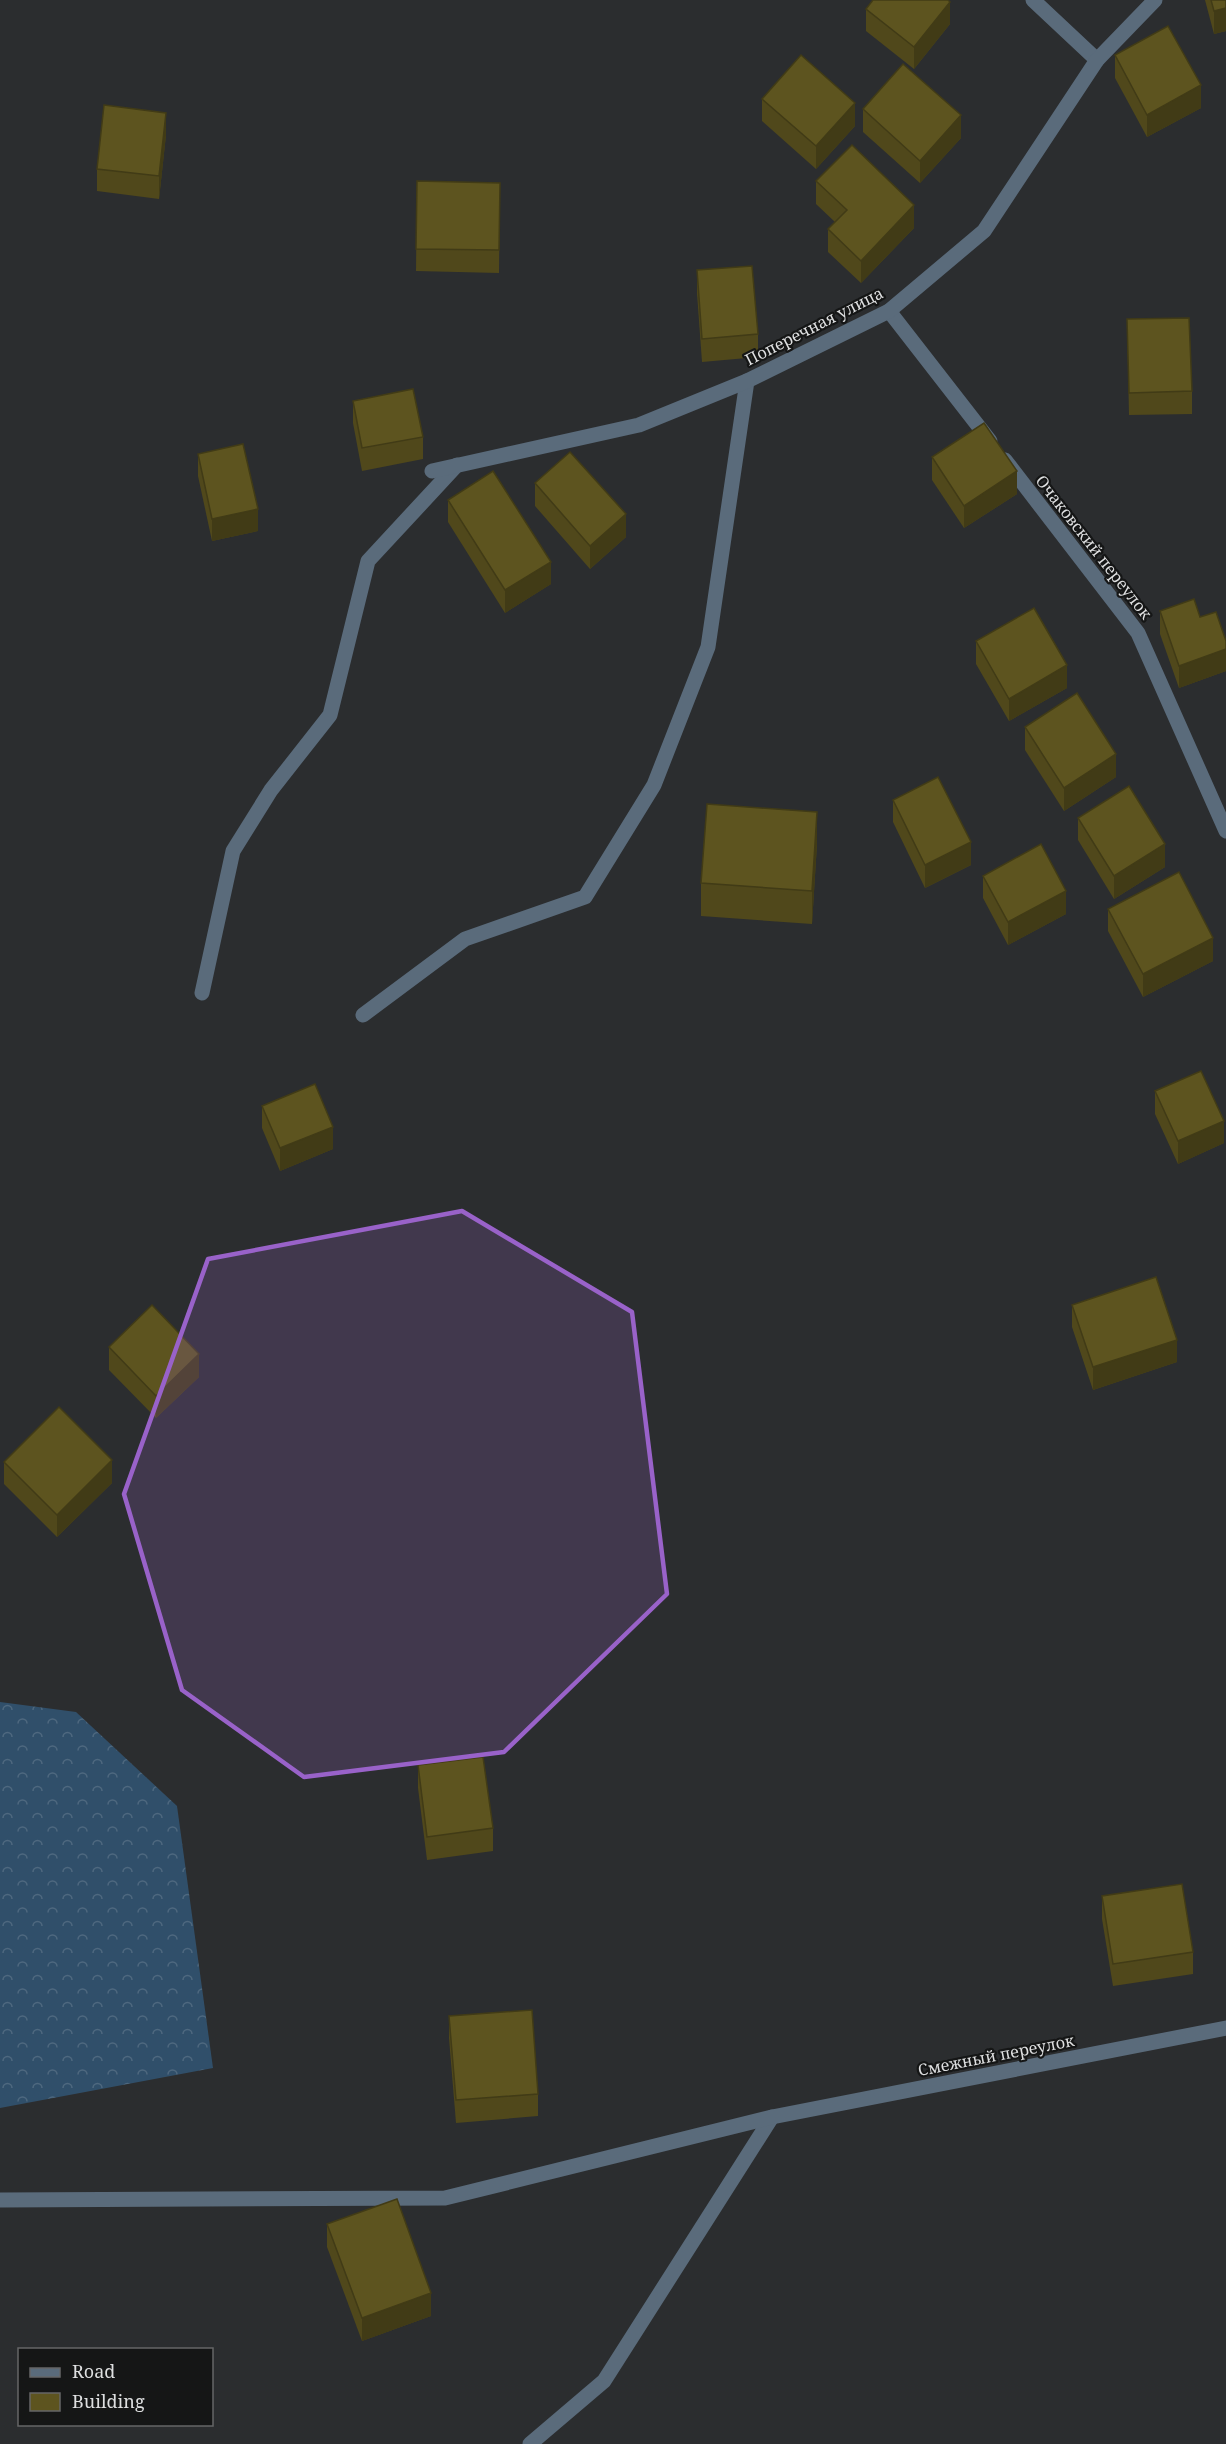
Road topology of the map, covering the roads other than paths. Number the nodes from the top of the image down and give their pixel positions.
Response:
1 (1033, 0) edge
2 (1155, 0) edge
3 (1097, 60) junction
4 (889, 311) junction
5 (747, 381) junction
6 (457, 465) junction
7 (432, 471) dead end
8 (1226, 831) edge
9 (202, 993) dead end
10 (363, 1015) dead end
11 (1226, 2028) edge
12 (772, 2117) junction
13 (0, 2200) edge
14 (530, 2444) edge

1 - 3 street
2 - 3 street, Поперечная улица
3 - 4 street, Поперечная улица
4 - 5 street, Поперечная улица
4 - 8 street, Очаковский переулок
5 - 6 street, Поперечная улица
5 - 10 street
6 - 7 street, Поперечная улица
6 - 9 street
11 - 12 street, Смежный переулок
12 - 13 street, Смежный переулок
12 - 14 street

